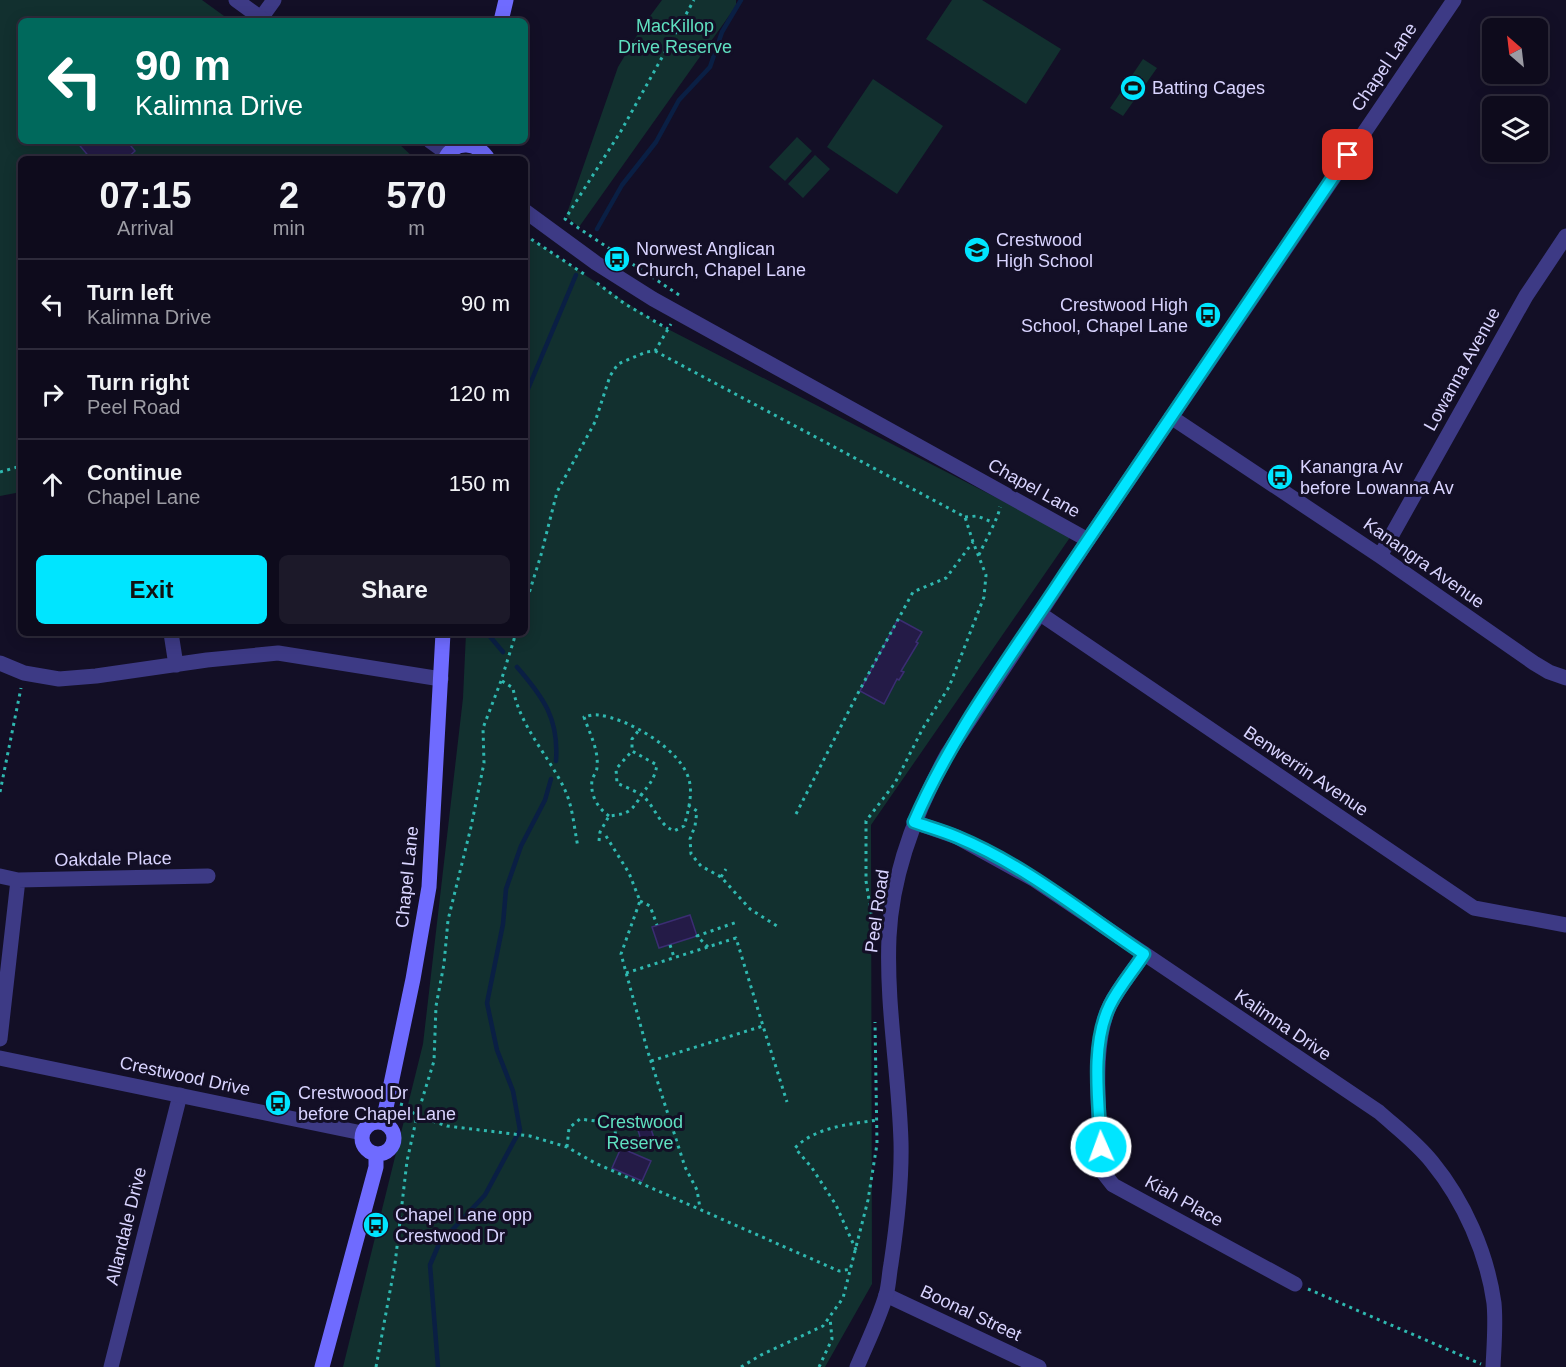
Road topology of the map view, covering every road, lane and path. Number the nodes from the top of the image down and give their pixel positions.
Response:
1 (236, 0) edge
2 (274, 0) edge
3 (506, 0) edge
4 (694, 0) edge
5 (1454, 0) edge
6 (260, 18) edge
7 (264, 18) edge
8 (502, 18) edge
9 (433, 144) edge
10 (469, 144) edge
11 (474, 144) edge
12 (447, 156) edge
13 (486, 156) edge
14 (528, 213) edge
15 (1566, 236) edge
16 (528, 237) edge
17 (585, 275) dead end
18 (594, 281) dead end
19 (677, 313) junction
20 (668, 329) junction
21 (655, 351) junction
22 (1171, 417) junction
23 (18, 467) edge
24 (0, 472) edge
25 (1001, 503) dead end
26 (965, 517) junction
27 (993, 523) junction
28 (1088, 540) junction
29 (973, 542) junction
30 (979, 555) junction
31 (1380, 556) junction
32 (528, 597) edge
33 (1039, 613) junction
34 (171, 636) edge
35 (443, 636) edge
36 (515, 636) edge
37 (0, 663) edge
38 (176, 664) junction
39 (24, 673) junction
40 (1566, 678) edge
41 (441, 679) junction
42 (501, 681) junction
43 (639, 730) junction
44 (632, 751) junction
45 (0, 792) edge
46 (642, 795) junction
47 (688, 805) junction
48 (796, 814) dead end
49 (609, 816) junction
50 (914, 822) junction
51 (606, 836) dead end
52 (599, 841) dead end
53 (578, 847) dead end
54 (726, 869) dead end
55 (0, 876) edge
56 (208, 876) dead end
57 (721, 877) junction
58 (18, 880) junction
59 (640, 901) junction
60 (737, 922) dead end
61 (657, 925) dead end
62 (1566, 925) edge
63 (777, 926) dead end
64 (875, 936) dead end
65 (670, 945) dead end
66 (708, 947) junction
67 (1144, 954) junction
68 (674, 957) junction
69 (626, 973) junction
70 (875, 1015) dead end
71 (764, 1026) junction
72 (0, 1039) edge
73 (0, 1058) edge
74 (651, 1061) junction
75 (180, 1095) junction
76 (386, 1101) junction
77 (787, 1102) dead end
78 (417, 1116) junction
79 (878, 1120) junction
80 (382, 1122) junction
81 (615, 1124) junction
82 (636, 1126) dead end
83 (362, 1134) junction
84 (567, 1147) junction
85 (616, 1153) dead end
86 (376, 1154) junction
87 (700, 1208) junction
88 (856, 1251) junction
89 (852, 1269) junction
90 (1295, 1284) joint
91 (886, 1295) junction
92 (830, 1317) junction
93 (111, 1367) edge
94 (322, 1367) edge
95 (376, 1367) edge
96 (741, 1367) edge
97 (819, 1367) edge
98 (857, 1367) edge
99 (1038, 1367) edge
100 (1487, 1367) edge
101 (1493, 1367) edge

1 - 6 street
2 - 7 street
3 - 8 main road
4 - 19 path
5 - 22 street, Chapel Lane
9 - 12 street
10 - 12 main road
11 - 13 main road
14 - 19 street, Chapel Lane
15 - 31 street, Lowanna Avenue
16 - 17 path
18 - 20 path
19 - 20 path
19 - 28 street, Chapel Lane
20 - 21 path
21 - 26 path
21 - 32 path
22 - 28 street, Chapel Lane
22 - 31 street, Kanangra Avenue
23 - 24 path
25 - 27 path
26 - 27 path
26 - 29 path
27 - 30 path
28 - 33 street, Peel Road
29 - 30 path
29 - 48 path
30 - 64 path
31 - 40 street, Kanangra Avenue
33 - 50 street, Peel Road
33 - 62 street, Benwerrin Avenue
34 - 38 street
35 - 41 main road, Chapel Lane
36 - 42 path
37 - 39 street
38 - 39 street
38 - 41 street
39 - 45 path
41 - 76 main road, Chapel Lane
42 - 53 path
42 - 78 path
43 - 44 path
43 - 47 path
43 - 49 path
44 - 46 path
44 - 46 path
46 - 47 path
46 - 49 path
47 - 57 path
49 - 52 path
50 - 67 street, Kalimna Drive
50 - 91 street, Peel Road
51 - 59 path
54 - 57 path
55 - 58 street, Oakdale Place
56 - 58 street, Oakdale Place
57 - 63 path
58 - 72 street
59 - 61 path
59 - 69 path
60 - 66 path
65 - 68 path
66 - 68 path
66 - 71 path
67 - 90 street, Kiah Place
67 - 101 street, Kalimna Drive
68 - 69 path
69 - 74 path
70 - 79 path
71 - 74 path
71 - 77 path
73 - 75 street, Crestwood Drive
74 - 87 path
75 - 83 street, Crestwood Drive
75 - 93 street, Allandale Drive
76 - 78 path
76 - 80 main road, Chapel Lane
78 - 84 path
78 - 95 path
79 - 88 path
79 - 88 path
80 - 83 main road
80 - 86 main road
81 - 82 path
81 - 84 path
81 - 85 path
83 - 86 main road
84 - 87 path
86 - 94 main road
87 - 89 path
88 - 89 path
89 - 92 path
90 - 100 path
91 - 98 street, Peel Road
91 - 99 street, Boonal Street
92 - 96 path
92 - 97 path

